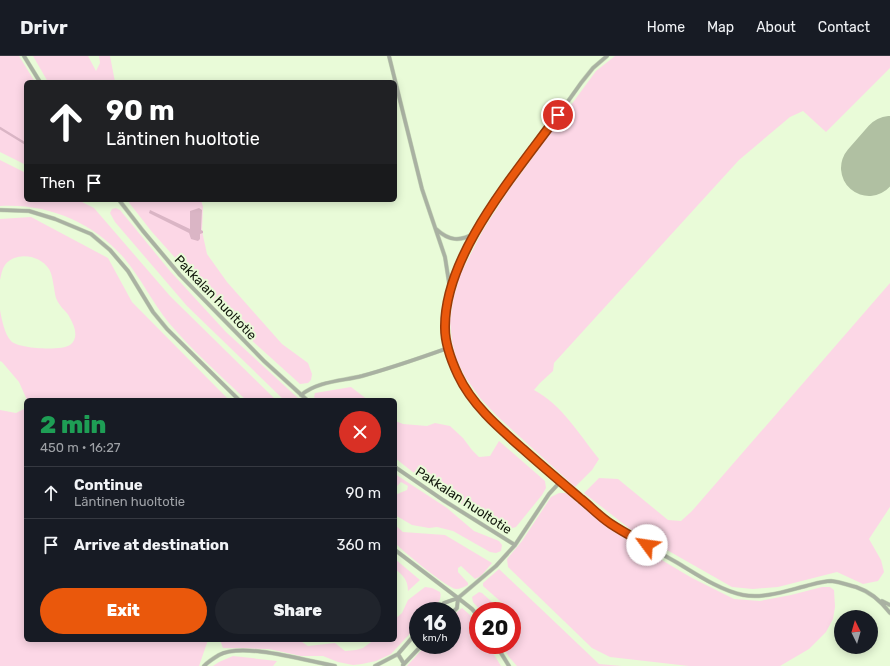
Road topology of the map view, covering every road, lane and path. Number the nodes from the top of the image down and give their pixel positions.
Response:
1 (24, 56) edge
2 (389, 56) edge
3 (607, 56) edge
4 (39, 80) edge
5 (395, 80) edge
6 (397, 88) edge
7 (121, 202) edge
8 (0, 210) edge
9 (435, 228) junction
10 (476, 233) junction
11 (450, 290) junction
12 (448, 348) junction
13 (301, 395) junction
14 (236, 398) edge
15 (305, 398) edge
16 (397, 468) edge
17 (560, 482) junction
18 (515, 545) junction
19 (397, 552) edge
20 (876, 597) junction
21 (458, 598) junction
22 (447, 602) edge
23 (457, 602) edge
24 (890, 605) edge
25 (469, 607) edge
26 (890, 613) edge
27 (409, 641) edge
28 (398, 654) junction
29 (414, 654) edge
30 (502, 654) edge
31 (404, 665) edge
32 (204, 666) edge
33 (335, 666) edge
34 (376, 666) edge
35 (509, 666) edge

1 - 4 lane
2 - 5 lane
3 - 10 lane
6 - 9 lane
7 - 13 lane, Pakkalan huoltotie
8 - 14 lane
9 - 10 lane
9 - 11 lane
10 - 11 lane
11 - 12 lane
12 - 13 lane
12 - 17 lane
13 - 15 lane, Pakkalan huoltotie
16 - 18 lane, Pakkalan huoltotie
17 - 18 lane
17 - 20 lane
18 - 21 lane, Pakkalan huoltotie
19 - 21 lane
20 - 24 lane
20 - 26 lane
21 - 22 lane, Pakkalan huoltotie
21 - 23 lane
21 - 25 lane
27 - 28 lane
28 - 31 lane
28 - 34 lane
29 - 31 lane
30 - 35 lane
32 - 33 lane

